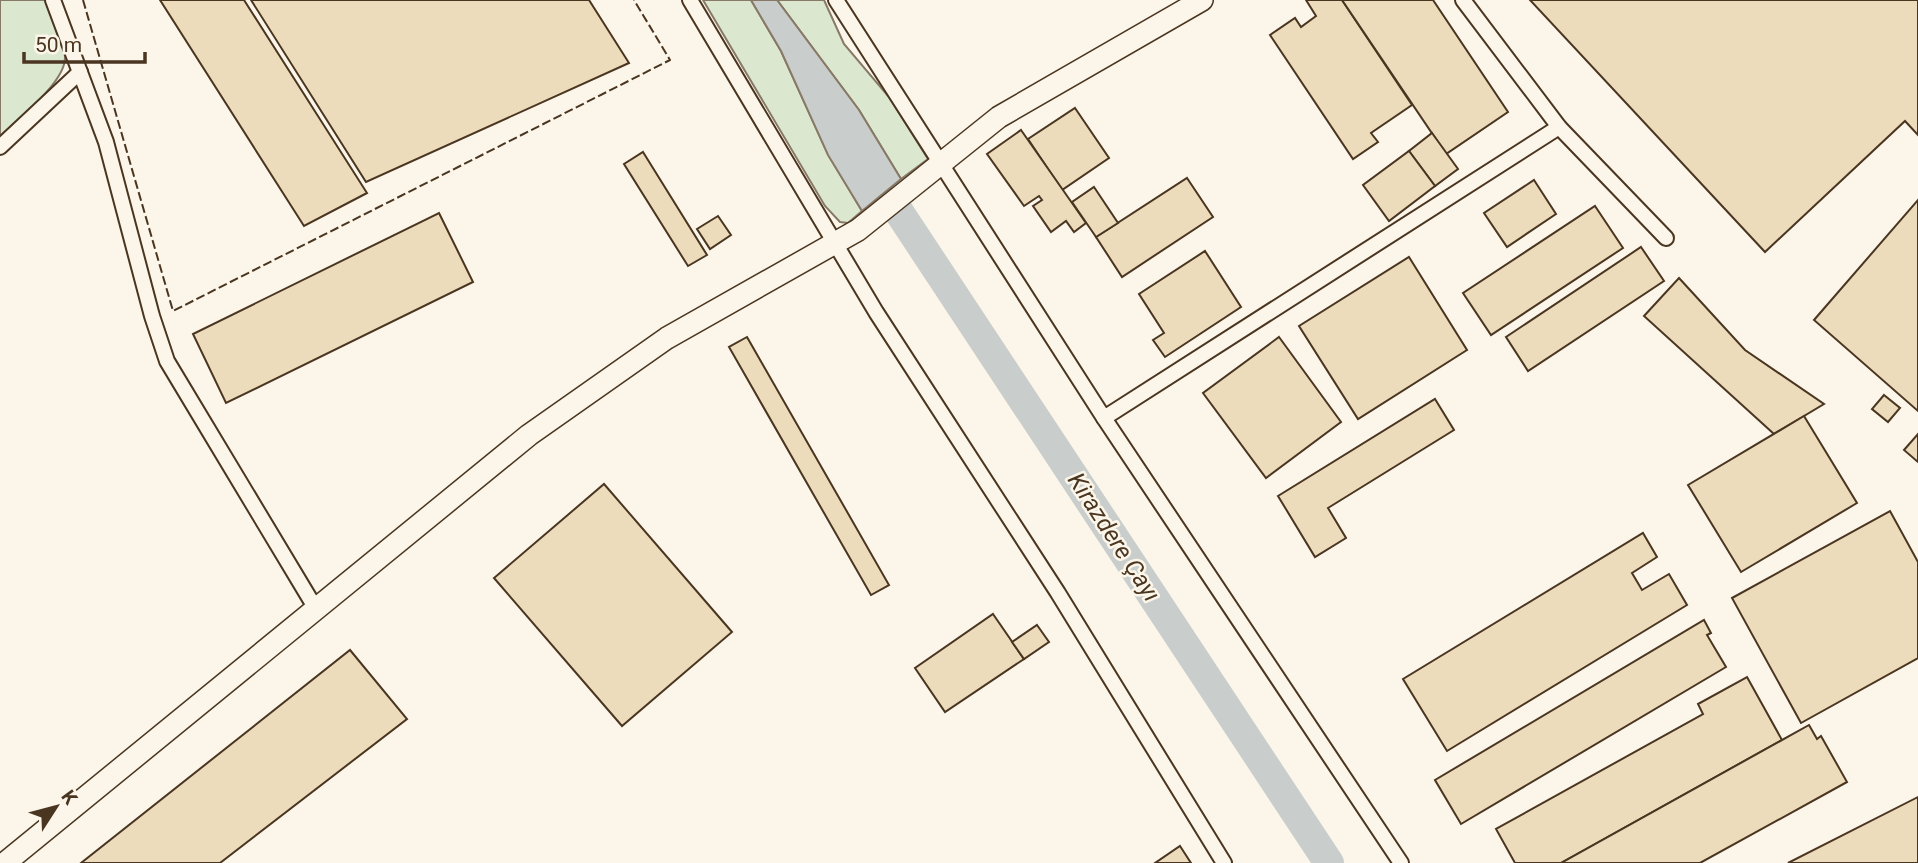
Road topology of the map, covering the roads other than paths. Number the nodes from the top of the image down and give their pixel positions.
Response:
1 (53, 0) edge
2 (690, 0) edge
3 (836, 0) edge
4 (1202, 0) edge
5 (1463, 0) edge
6 (79, 72) junction
7 (1559, 127) junction
8 (0, 147) edge
9 (942, 162) junction
10 (1666, 238) dead end
11 (835, 244) junction
12 (1104, 418) junction
13 (316, 609) junction
14 (5, 863) edge
15 (1224, 863) edge
16 (1401, 863) edge

1 - 6 street
2 - 11 street
3 - 9 street
4 - 9 street
5 - 7 street
6 - 8 street
6 - 13 street
7 - 10 street
7 - 12 street
9 - 11 street
9 - 12 street
11 - 13 street
11 - 15 street
12 - 16 street
13 - 14 street

